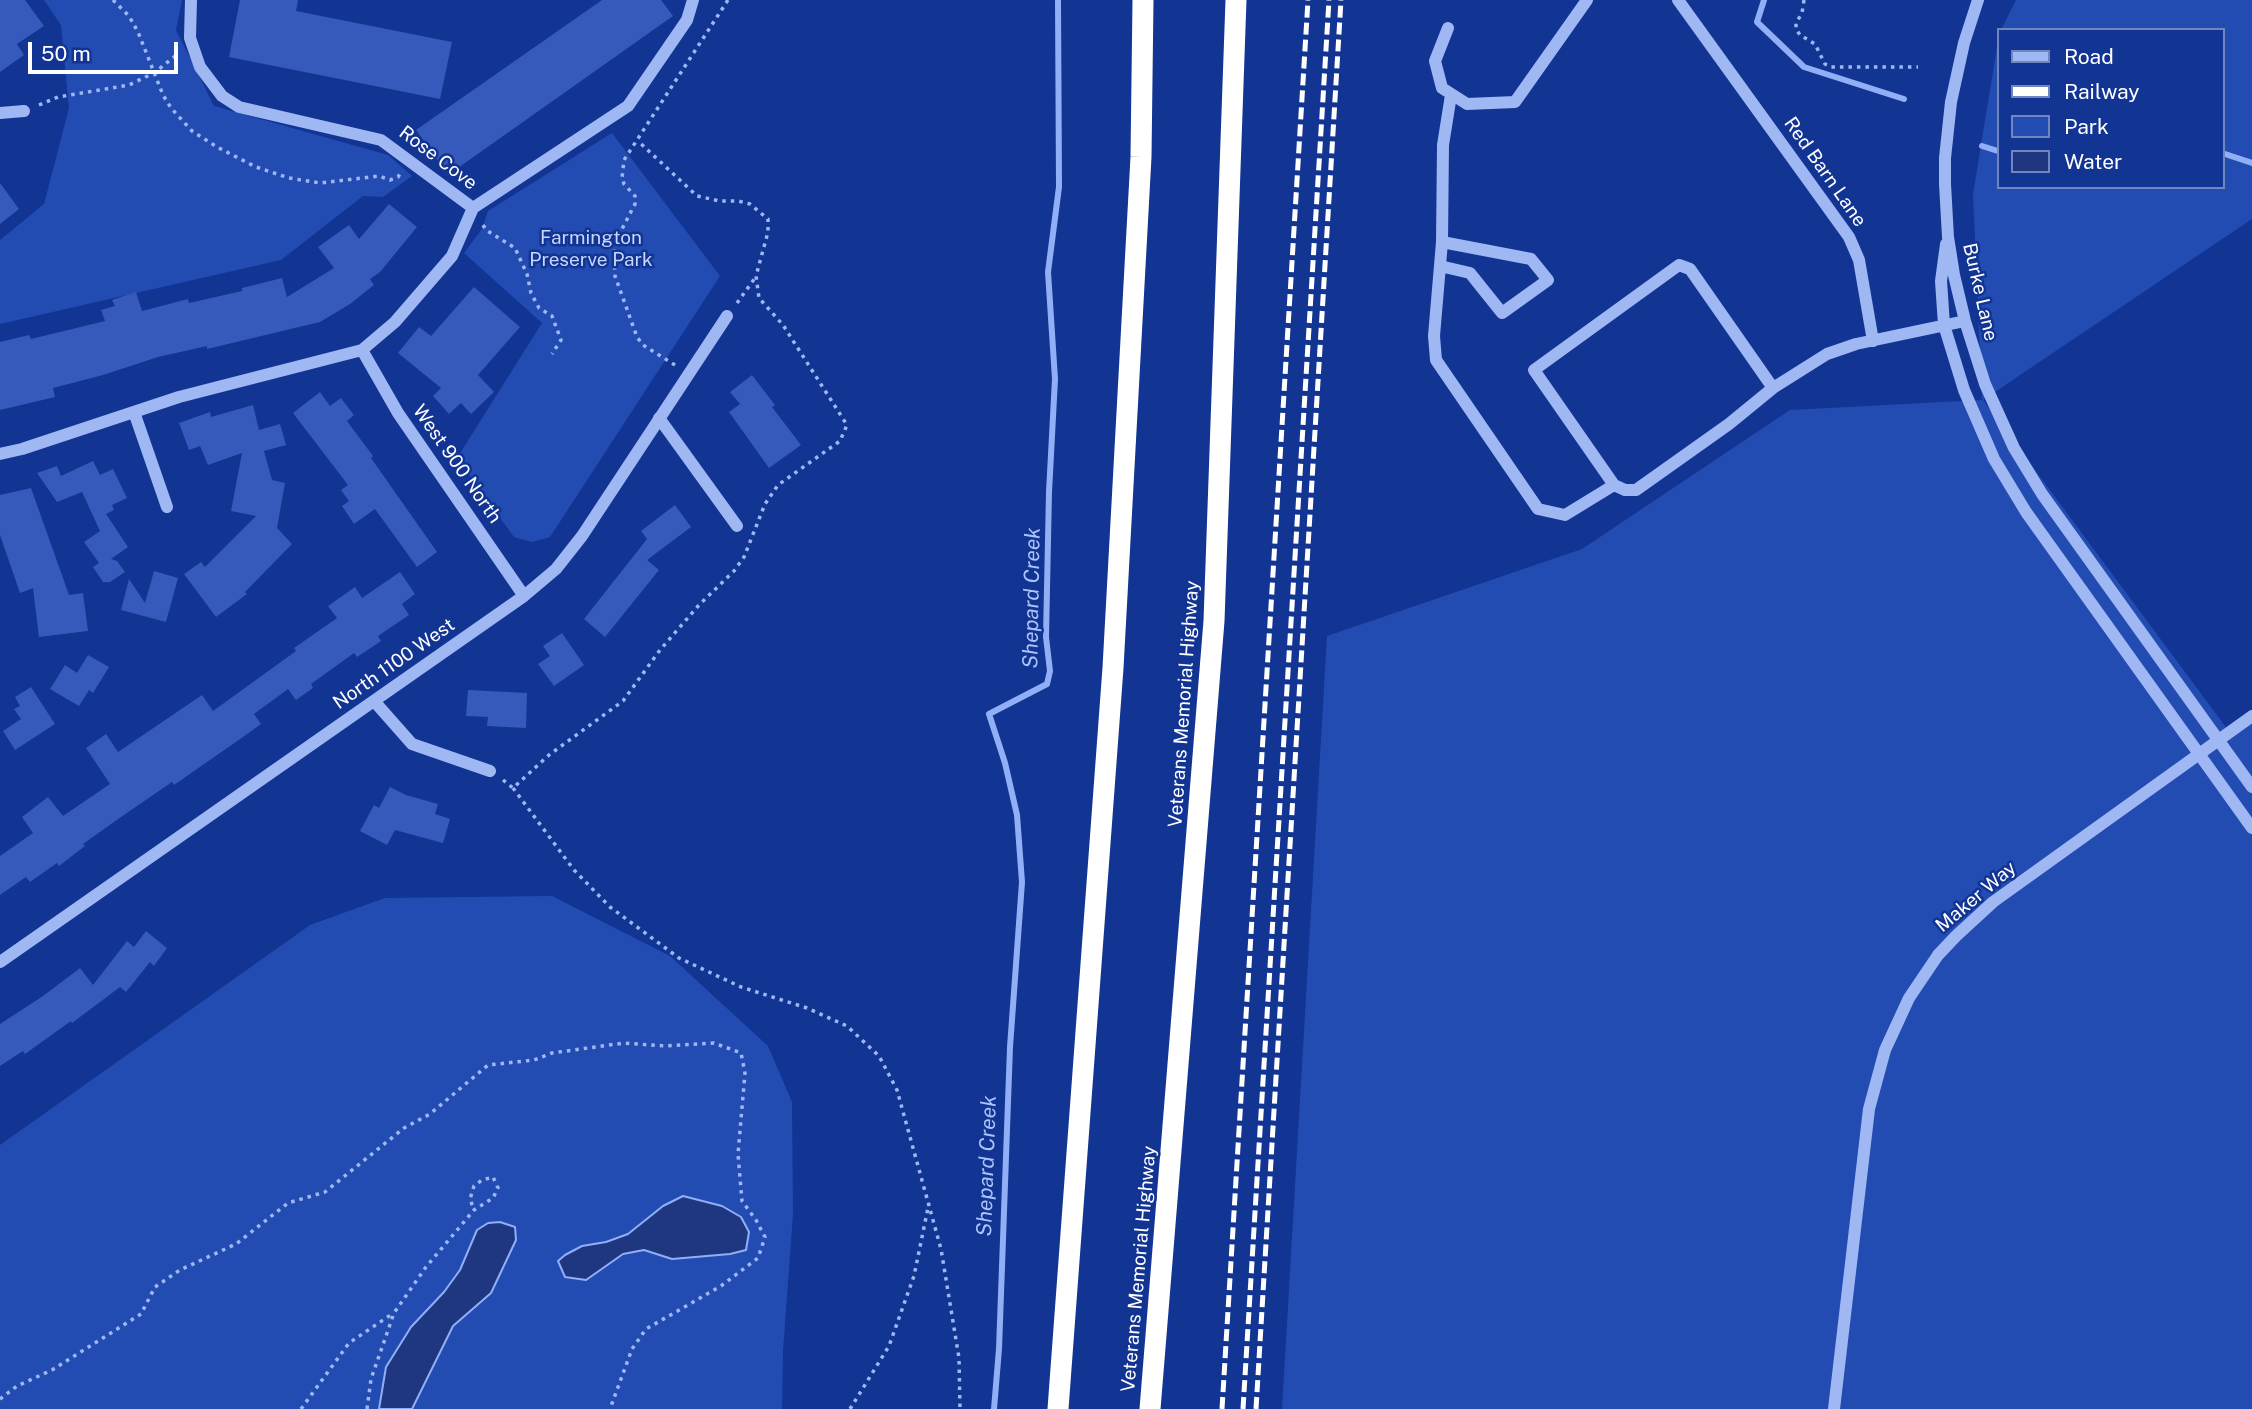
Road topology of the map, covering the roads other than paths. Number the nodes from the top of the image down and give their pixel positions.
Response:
1 (191, 0) edge
2 (694, 0) edge
3 (1132, 0) edge
4 (1143, 0) edge
5 (1236, 0) edge
6 (1587, 0) edge
7 (1678, 0) edge
8 (1978, 0) edge
9 (1448, 28) dead end
10 (1451, 95) junction
11 (24, 111) road end
12 (0, 113) edge
13 (1141, 157) junction
14 (473, 208) junction
15 (1948, 237) junction
16 (1442, 242) junction
17 (1440, 266) junction
18 (727, 316) road end
19 (1965, 321) junction
20 (1944, 325) junction
21 (1873, 341) junction
22 (362, 351) junction
23 (1773, 388) junction
24 (134, 412) junction
25 (659, 418) junction
26 (0, 454) edge
27 (1614, 485) junction
28 (167, 507) dead end
29 (737, 526) dead end
30 (524, 596) junction
31 (374, 701) junction
32 (2252, 716) edge
33 (2218, 740) junction
34 (2199, 754) junction
35 (490, 771) dead end
36 (2252, 787) edge
37 (2252, 828) edge
38 (0, 962) edge
39 (1058, 1409) edge
40 (1150, 1409) edge
41 (1834, 1409) edge

1 - 14 street, Rose Cove
2 - 14 street, Rose Cove
3 - 13 highway
4 - 13 highway
5 - 40 highway, Veterans Memorial Highway
6 - 10 street
7 - 21 street, Red Barn Lane
8 - 15 street
9 - 10 street
10 - 16 street
11 - 12 street
13 - 39 highway
14 - 22 street
15 - 19 street, Burke Lane
15 - 20 street, Burke Lane
16 - 17 street
16 - 17 street
17 - 27 street
18 - 25 street, North 1100 West
19 - 20 street
19 - 33 street, Burke Lane
20 - 21 street
20 - 34 street, Burke Lane
21 - 23 street
22 - 24 street
22 - 30 street, West 900 North
23 - 27 street
23 - 27 street
24 - 26 street
24 - 28 street
25 - 29 street
25 - 30 street, North 1100 West
30 - 31 street, North 1100 West
31 - 35 street
31 - 38 street, North 1100 West
32 - 33 street, Maker Way
33 - 34 street, Maker Way
33 - 36 street, Burke Lane
34 - 37 street, Burke Lane
34 - 41 street, Maker Way

